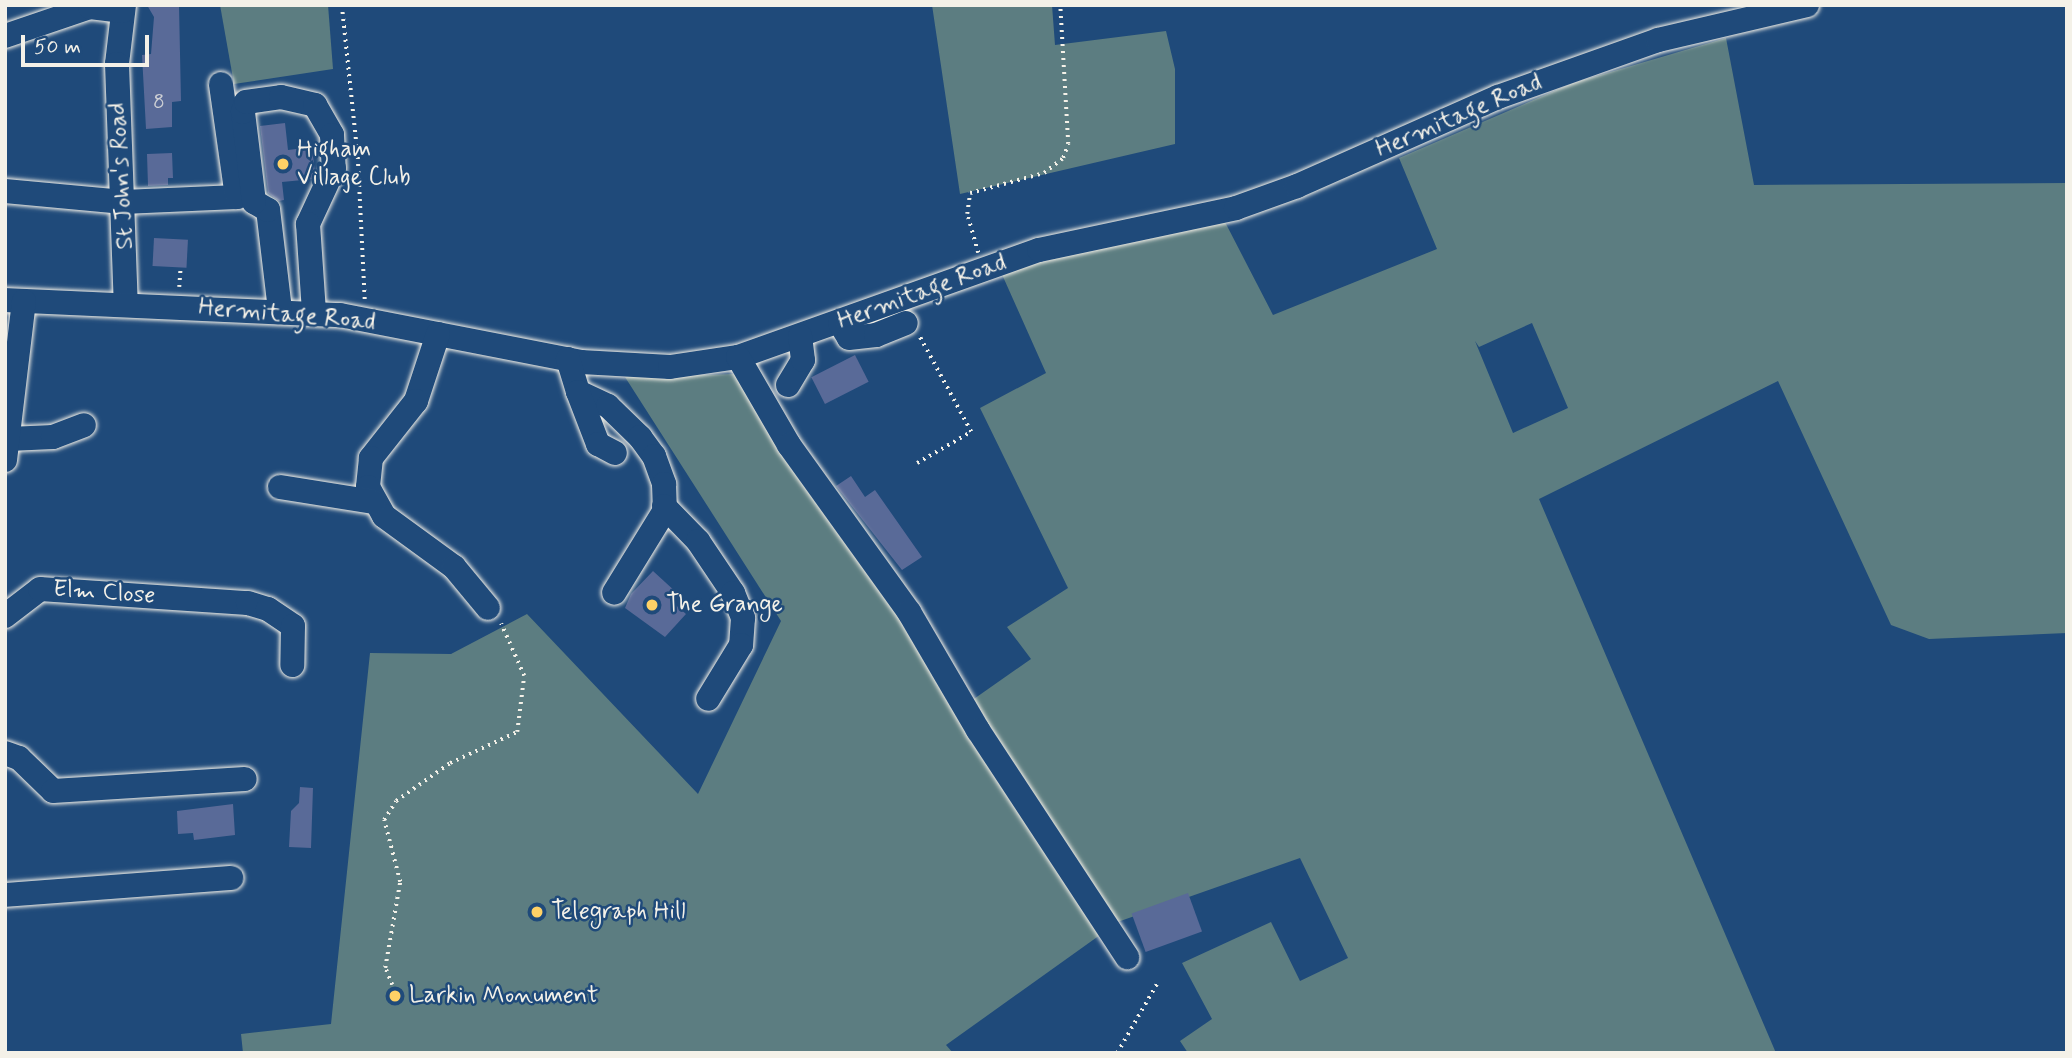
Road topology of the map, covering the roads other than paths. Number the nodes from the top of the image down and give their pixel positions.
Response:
1 (1807, 5) edge
2 (124, 8) edge
3 (5, 36) edge
4 (221, 84) dead end
5 (5, 191) edge
6 (123, 202) junction
7 (15, 301) edge
8 (126, 305) junction
9 (280, 310) junction
10 (314, 313) junction
11 (839, 323) junction
12 (906, 323) road end
13 (438, 334) junction
14 (800, 336) junction
15 (738, 357) junction
16 (568, 359) junction
17 (788, 385) dead end
18 (10, 386) edge
19 (578, 392) junction
20 (83, 425) dead end
21 (7, 449) edge
22 (615, 453) dead end
23 (280, 487) dead end
24 (374, 502) junction
25 (664, 506) junction
26 (614, 593) dead end
27 (488, 608) road end
28 (5, 616) edge
29 (292, 665) dead end
30 (708, 699) dead end
31 (5, 753) edge
32 (245, 779) dead end
33 (232, 878) dead end
34 (5, 895) edge
35 (1127, 957) dead end

1 - 11 street, Hermitage Road
2 - 3 street
2 - 6 street, St John's Road
4 - 6 street
5 - 6 street
6 - 8 street, St John's Road
7 - 8 street, Hermitage Road
7 - 18 street
8 - 9 street, Hermitage Road
9 - 10 street, Hermitage Road
9 - 10 street
10 - 13 street, Hermitage Road
11 - 12 street
11 - 14 street, Hermitage Road
13 - 16 street, Hermitage Road
13 - 24 street
14 - 15 street, Hermitage Road
14 - 17 street
15 - 16 street, Hermitage Road
15 - 35 street
16 - 19 street
18 - 21 street
19 - 22 street
19 - 25 street
20 - 21 street
23 - 24 street
24 - 27 street
25 - 26 street
25 - 30 street
28 - 29 street, Elm Close
31 - 32 street
33 - 34 street

